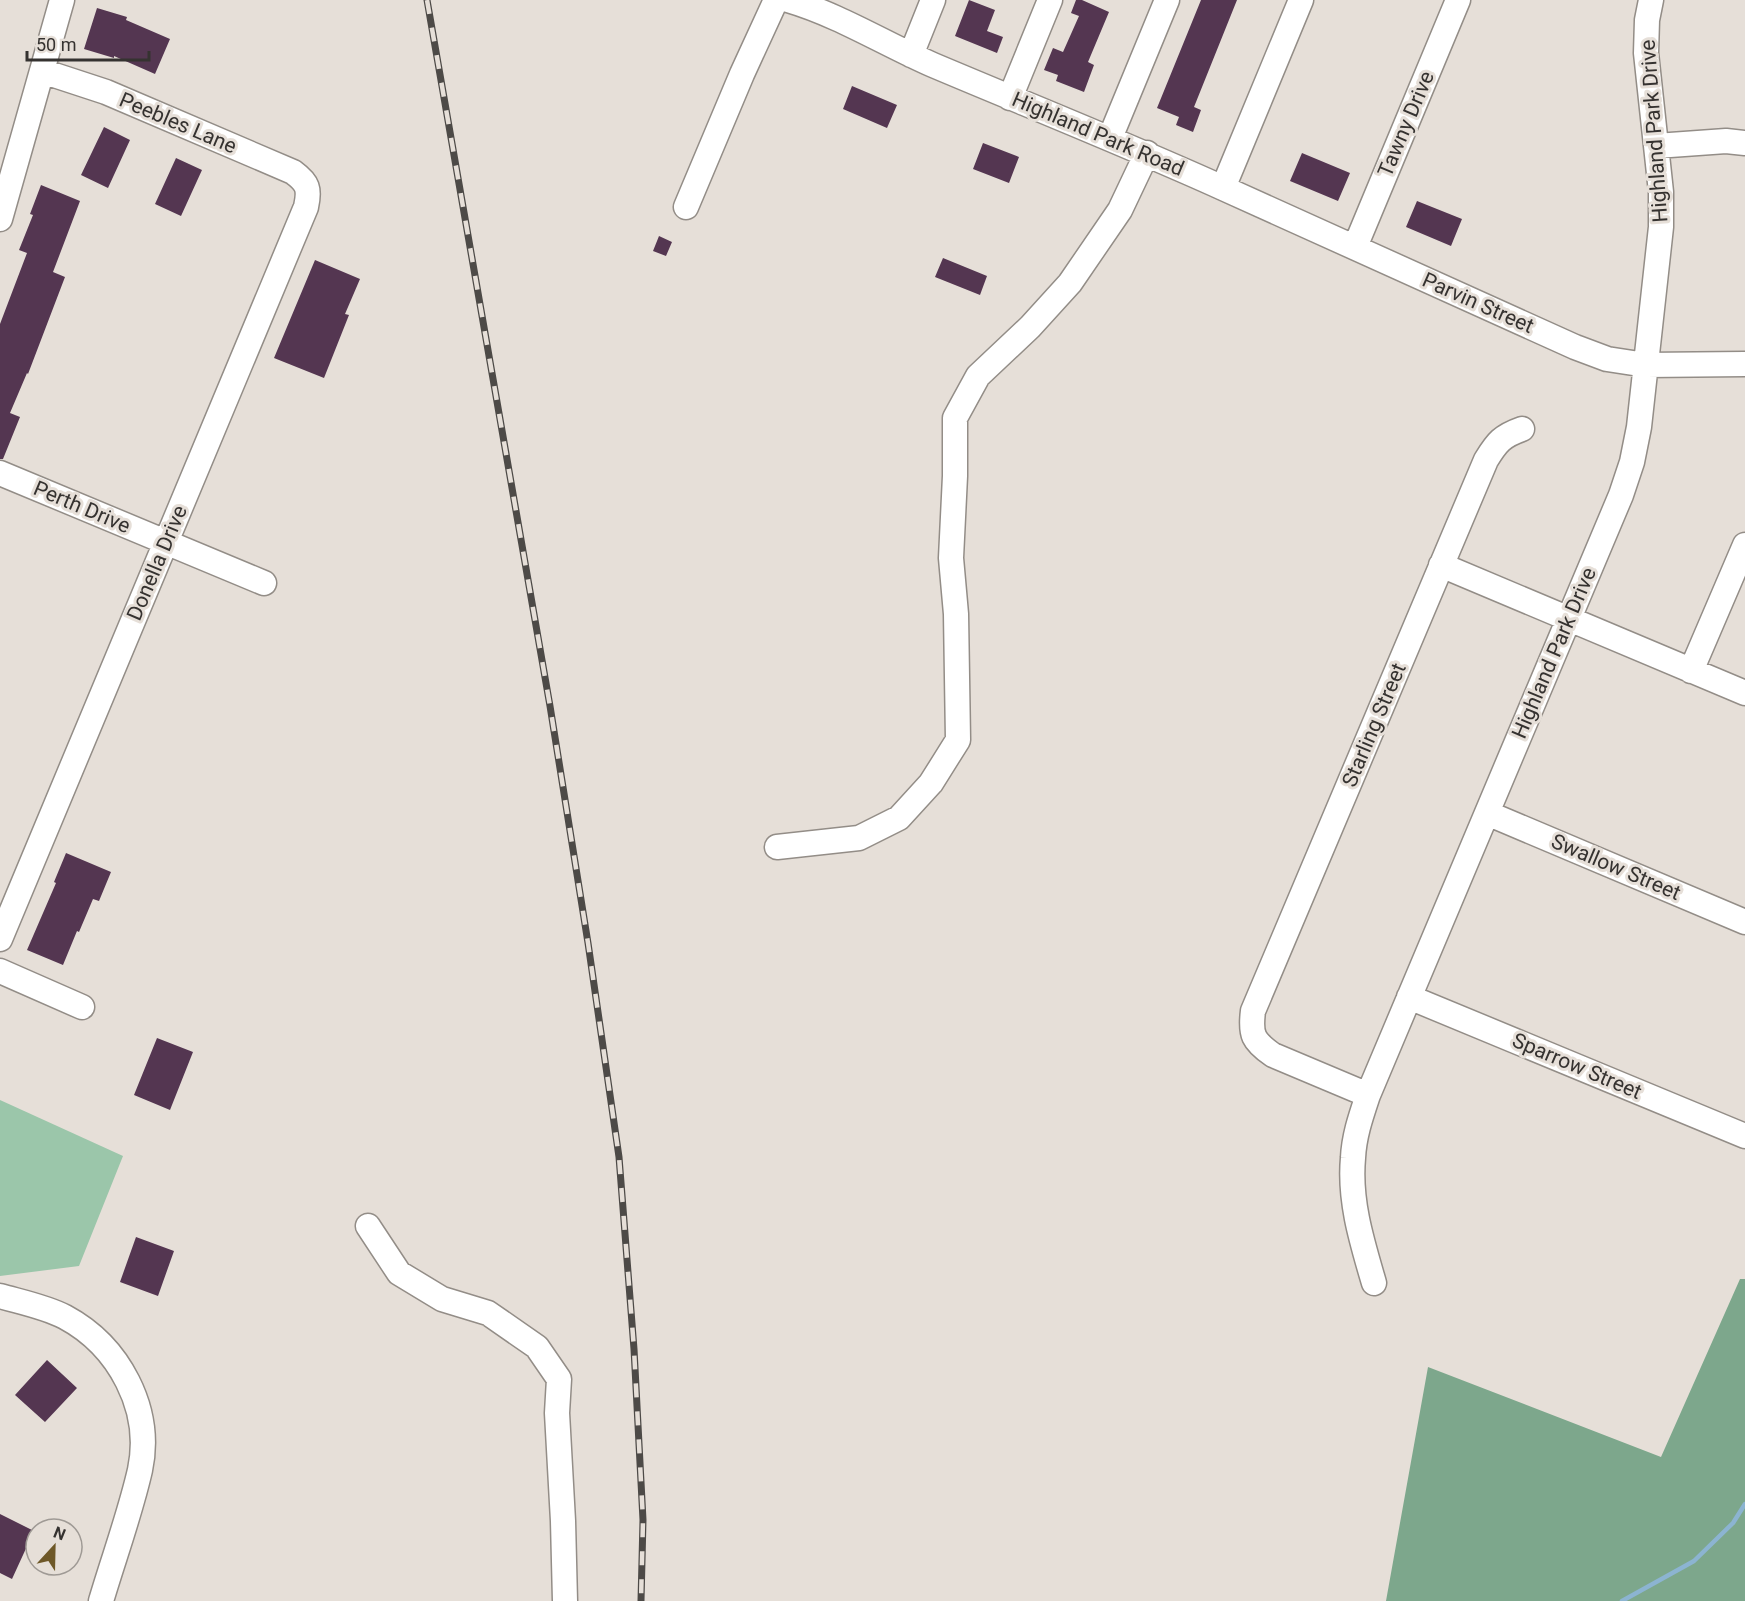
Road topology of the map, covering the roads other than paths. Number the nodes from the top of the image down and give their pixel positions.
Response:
1 (62, 0) edge
2 (776, 0) edge
3 (788, 0) edge
4 (933, 0) edge
5 (1050, 0) edge
6 (1167, 0) edge
7 (1301, 0) edge
8 (1458, 0) edge
9 (1651, 0) edge
10 (816, 4) edge
11 (911, 55) junction
12 (42, 71) junction
13 (1010, 98) junction
14 (1110, 138) junction
15 (1745, 143) edge
16 (1656, 146) junction
17 (1147, 153) junction
18 (308, 186) joint
19 (1223, 188) junction
20 (686, 207) dead end
21 (0, 219) edge
22 (1354, 247) junction
23 (1745, 364) edge
24 (1646, 365) junction
25 (1522, 429) dead end
26 (0, 473) edge
27 (166, 542) junction
28 (1745, 545) edge
29 (1441, 565) junction
30 (264, 583) dead end
31 (1568, 619) junction
32 (1691, 671) junction
33 (1745, 693) edge
34 (1487, 813) junction
35 (777, 847) dead end
36 (1745, 922) edge
37 (0, 939) edge
38 (0, 971) edge
39 (1409, 997) junction
40 (82, 1006) dead end
41 (1368, 1095) junction
42 (1745, 1136) edge
43 (368, 1226) dead end
44 (1374, 1283) dead end
45 (0, 1296) edge
46 (101, 1601) edge
47 (565, 1601) edge

1 - 12 street
2 - 20 street
3 - 10 street, Highland Park Road
4 - 11 street
5 - 13 street
6 - 14 street
7 - 19 street
8 - 22 street, Tawny Drive
9 - 16 street, Highland Park Drive
10 - 11 street, Highland Park Road
11 - 13 street, Highland Park Road
12 - 18 street, Peebles Lane
12 - 21 street
13 - 14 street, Highland Park Road
14 - 17 street, Highland Park Road
15 - 16 street
16 - 24 street, Highland Park Drive
17 - 19 street, Highland Park Road
17 - 35 street
18 - 27 street, Donella Drive
19 - 22 street, Parvin Street
22 - 24 street, Parvin Street
23 - 24 street, Parvin Street
24 - 31 street, Highland Park Drive
25 - 29 street, Starling Street
26 - 27 street, Perth Drive
27 - 30 street, Perth Drive
27 - 37 street, Donella Drive
28 - 32 street
29 - 31 street
29 - 41 street, Starling Street
31 - 32 street
31 - 34 street, Highland Park Drive
32 - 33 street
34 - 36 street, Swallow Street
34 - 39 street, Highland Park Drive
38 - 40 street
39 - 41 street, Highland Park Drive
39 - 42 street, Sparrow Street
41 - 44 street, Highland Park Drive
43 - 47 street
45 - 46 street

